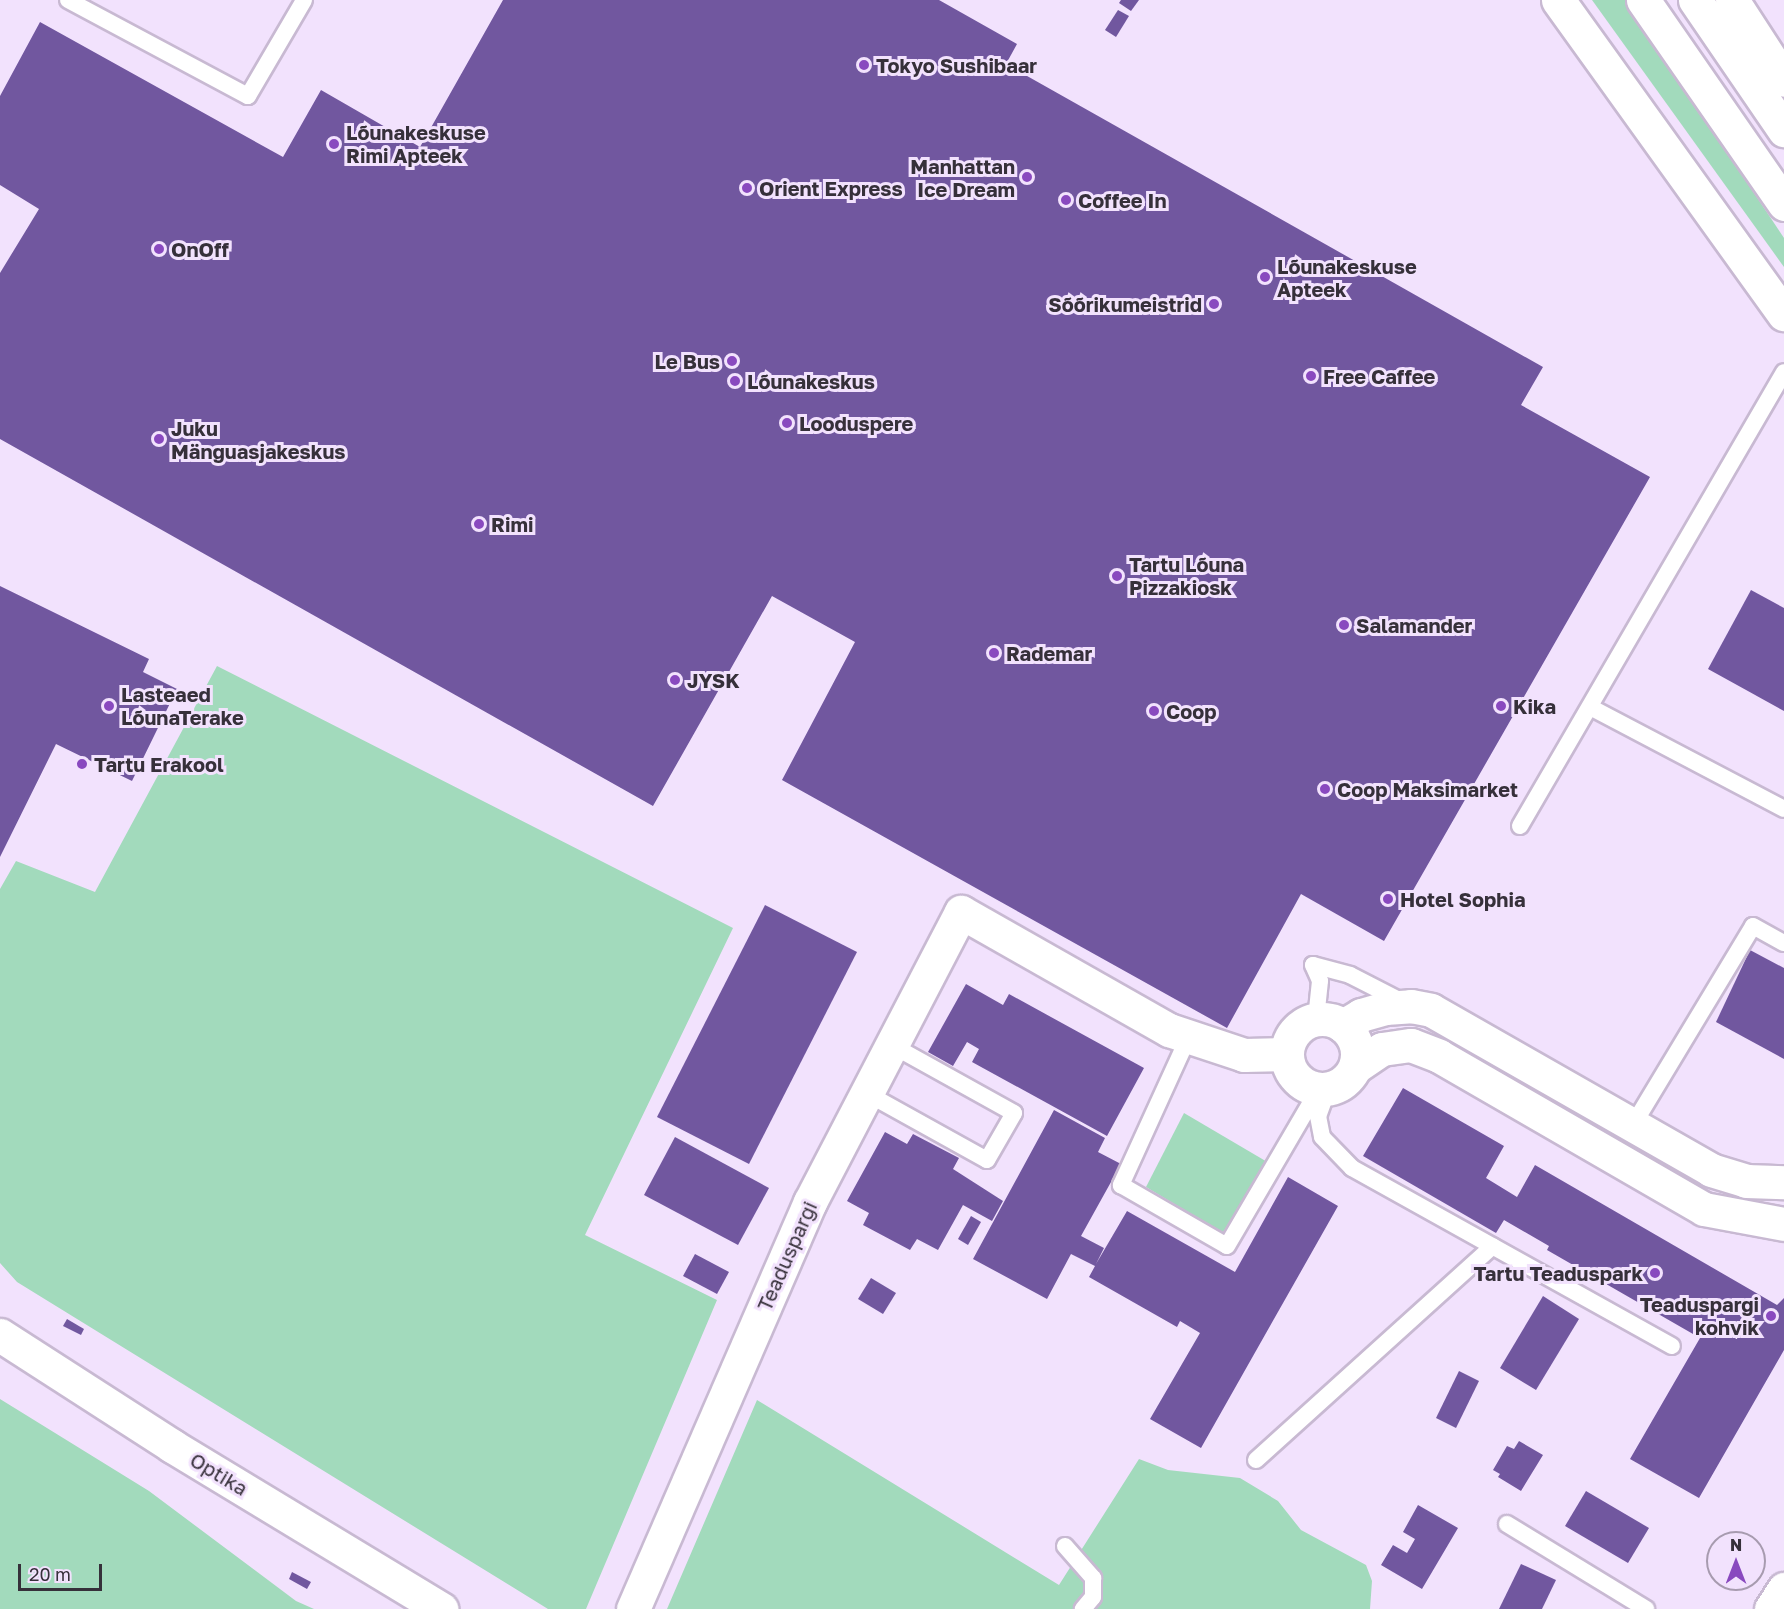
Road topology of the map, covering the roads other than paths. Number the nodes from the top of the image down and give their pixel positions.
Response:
1 (68, 0) edge
2 (304, 0) edge
3 (1558, 0) edge
4 (1642, 0) edge
5 (1695, 0) edge
6 (1732, 0) edge
7 (1784, 80) edge
8 (1784, 130) edge
9 (1784, 204) edge
10 (1784, 314) edge
11 (1784, 372) edge
12 (1590, 707) junction
13 (1784, 809) edge
14 (1520, 826) dead end
15 (1784, 943) edge
16 (1411, 1006) junction
17 (1330, 1023) junction
18 (1188, 1038) junction
19 (893, 1046) junction
20 (1287, 1054) junction
21 (1355, 1067) junction
22 (1323, 1090) junction
23 (868, 1094) junction
24 (1633, 1125) junction
25 (1784, 1182) edge
26 (1784, 1224) edge
27 (1493, 1246) junction
28 (0, 1335) edge
29 (1672, 1346) dead end
30 (1256, 1460) dead end
31 (1507, 1524) dead end
32 (1065, 1546) dead end
33 (1784, 1589) edge
34 (441, 1609) edge
35 (633, 1609) edge
36 (1083, 1609) edge
37 (1646, 1609) edge
38 (1771, 1609) edge

1 - 2 lane
3 - 10 main road
4 - 9 main road
5 - 8 main road
6 - 7 main road
11 - 12 lane
12 - 13 lane
12 - 14 lane
15 - 24 lane
16 - 17 main road
16 - 17 lane
16 - 24 main road
17 - 20 main road
17 - 21 main road
18 - 19 main road, Teaduspargi
18 - 20 main road
18 - 22 lane
19 - 23 main road, Teaduspargi
19 - 23 lane
20 - 22 main road
21 - 22 main road
21 - 26 main road
22 - 27 lane
23 - 35 main road, Teaduspargi
24 - 25 main road
27 - 29 lane
27 - 30 lane
28 - 34 main road, Optika
31 - 37 lane
32 - 36 lane
33 - 38 main road

